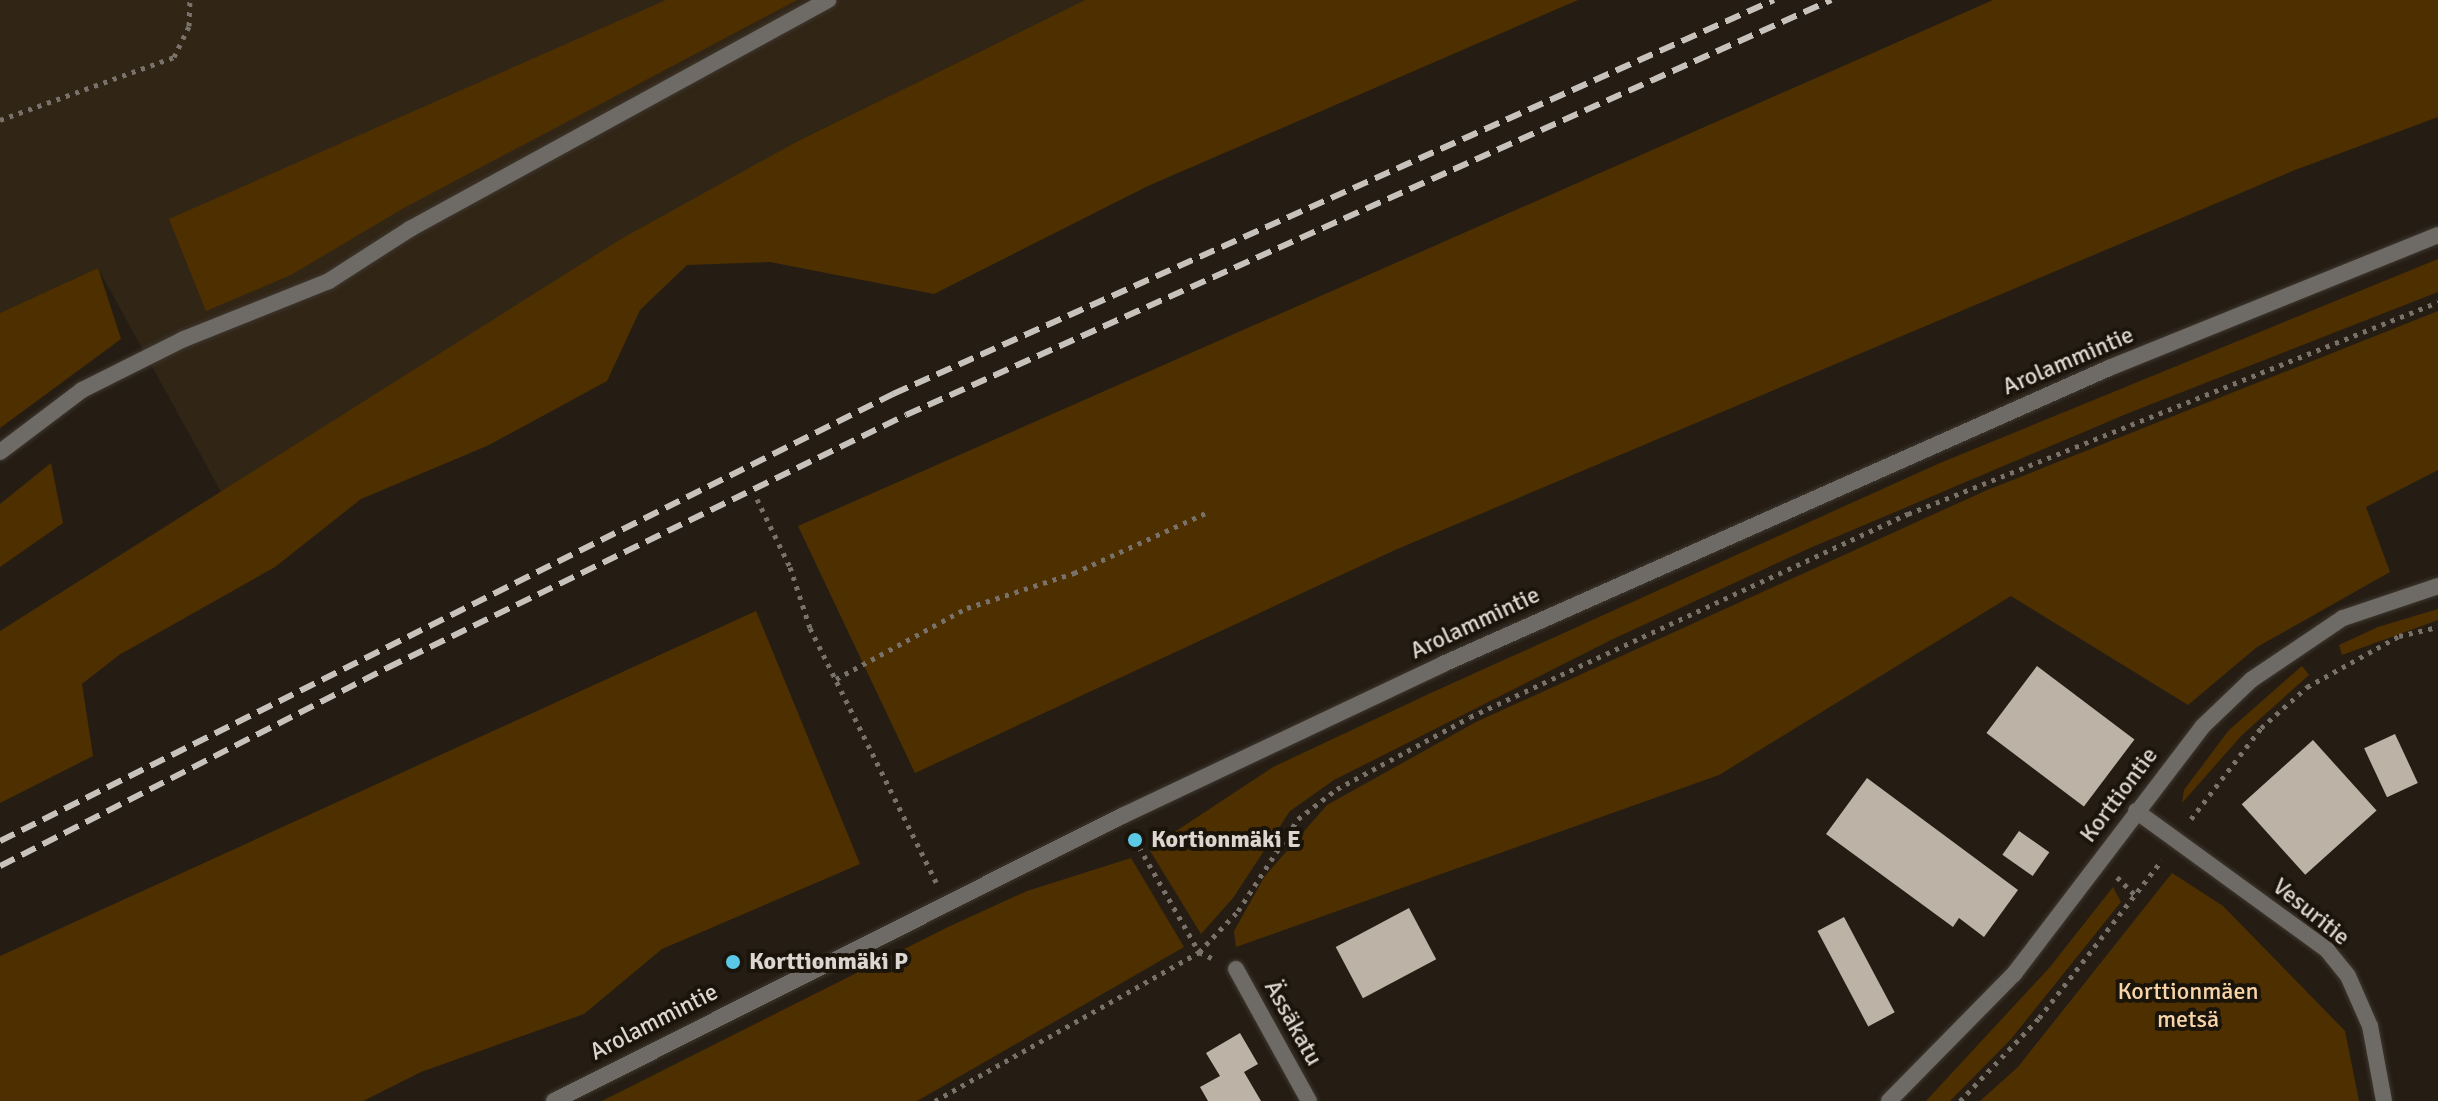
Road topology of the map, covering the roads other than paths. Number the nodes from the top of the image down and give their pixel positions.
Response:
1 (828, 0) edge
2 (2438, 235) edge
3 (0, 452) edge
4 (2438, 586) edge
5 (2136, 811) junction
6 (1236, 969) dead end
7 (554, 1101) edge
8 (1309, 1101) edge
9 (1889, 1101) edge
10 (2384, 1101) edge

1 - 3 street
2 - 7 street, Arolammintie
4 - 5 street, Korttiontie
5 - 9 street, Korttiontie
5 - 10 street, Vesuritie
6 - 8 street, Ässäkatu

